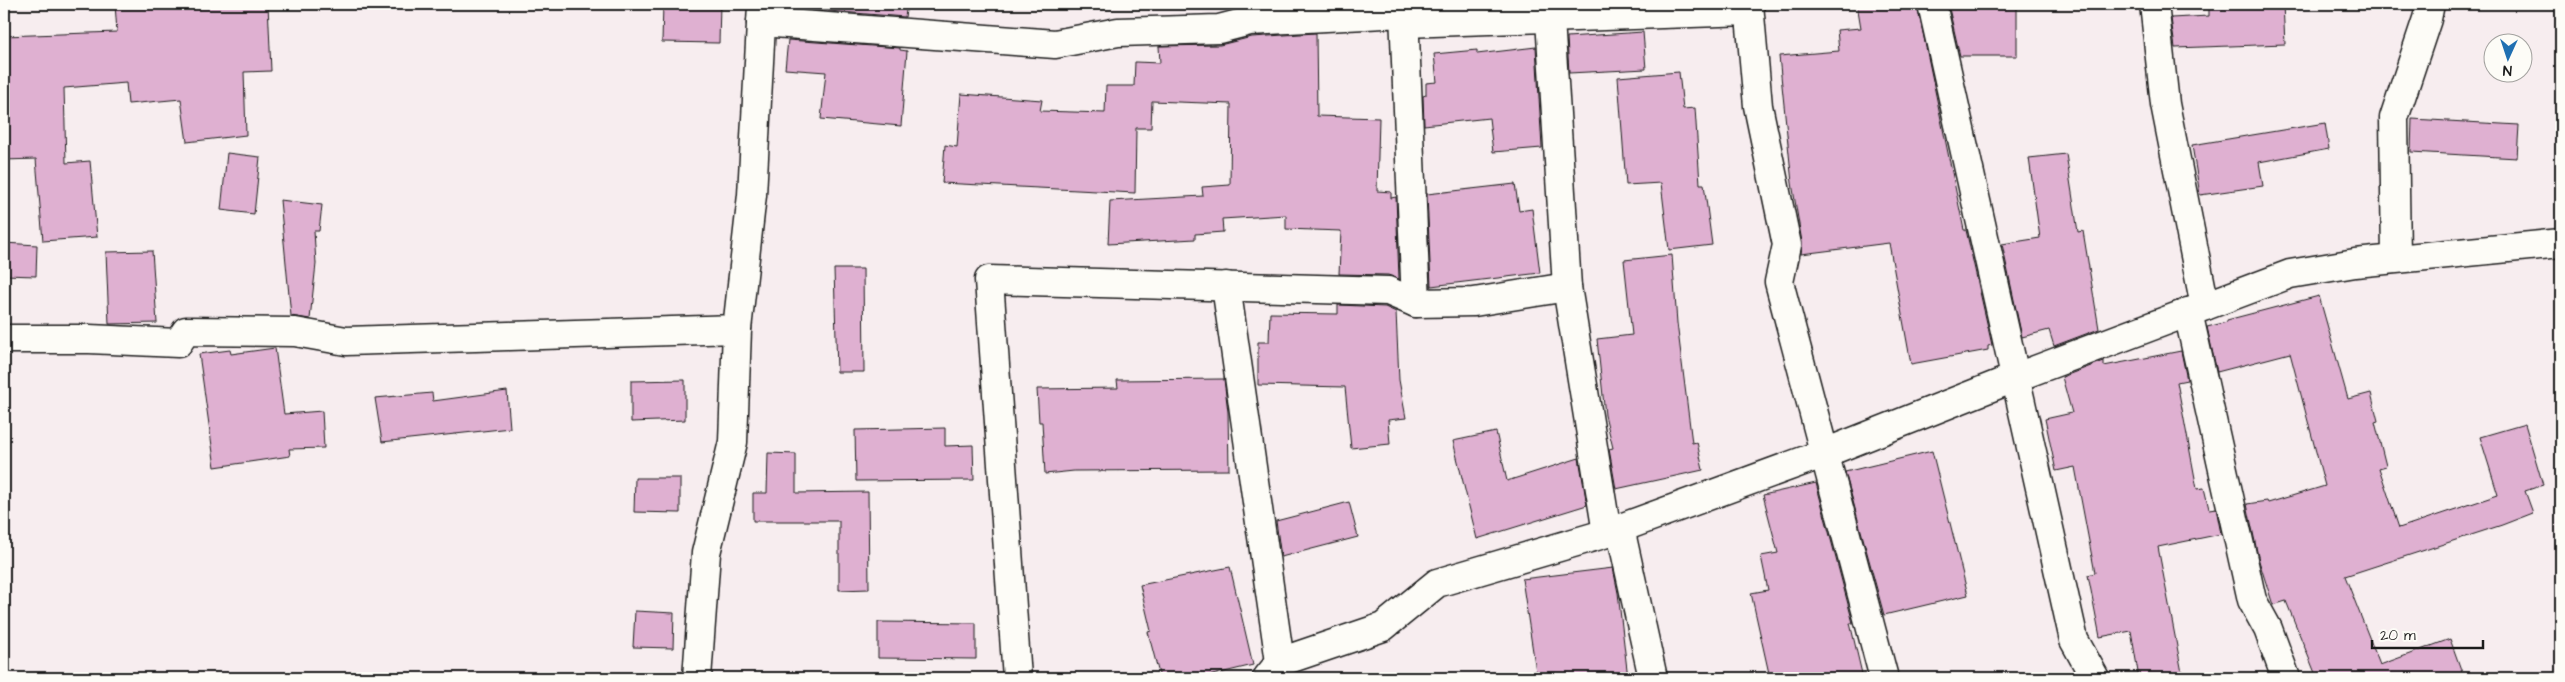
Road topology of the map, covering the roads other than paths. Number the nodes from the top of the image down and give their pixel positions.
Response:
1 (1932, 4) edge
2 (2154, 4) edge
3 (2430, 4) edge
4 (1749, 7) edge
5 (1550, 11) edge
6 (762, 13) edge
7 (1405, 23) junction
8 (2561, 243) edge
9 (2396, 258) junction
10 (1226, 286) junction
11 (1567, 287) junction
12 (1416, 303) junction
13 (2196, 309) junction
14 (737, 329) junction
15 (4, 339) edge
16 (2014, 378) junction
17 (1825, 453) junction
18 (1614, 531) junction
19 (1274, 670) edge
20 (697, 678) edge
21 (1017, 678) edge
22 (1653, 678) edge
23 (1884, 678) edge
24 (2094, 678) edge
25 (2286, 678) edge

1 - 16 street
2 - 13 street
3 - 9 street
4 - 5 street
4 - 17 street
5 - 7 street
5 - 11 street
6 - 7 street
6 - 14 street
7 - 12 street
8 - 9 street
9 - 13 street
10 - 12 street
10 - 19 street
10 - 21 street
11 - 12 street
11 - 18 street
13 - 16 street
13 - 25 street
14 - 15 street
14 - 20 street
16 - 17 street
16 - 24 street
17 - 18 street
17 - 23 street
18 - 19 street
18 - 22 street

